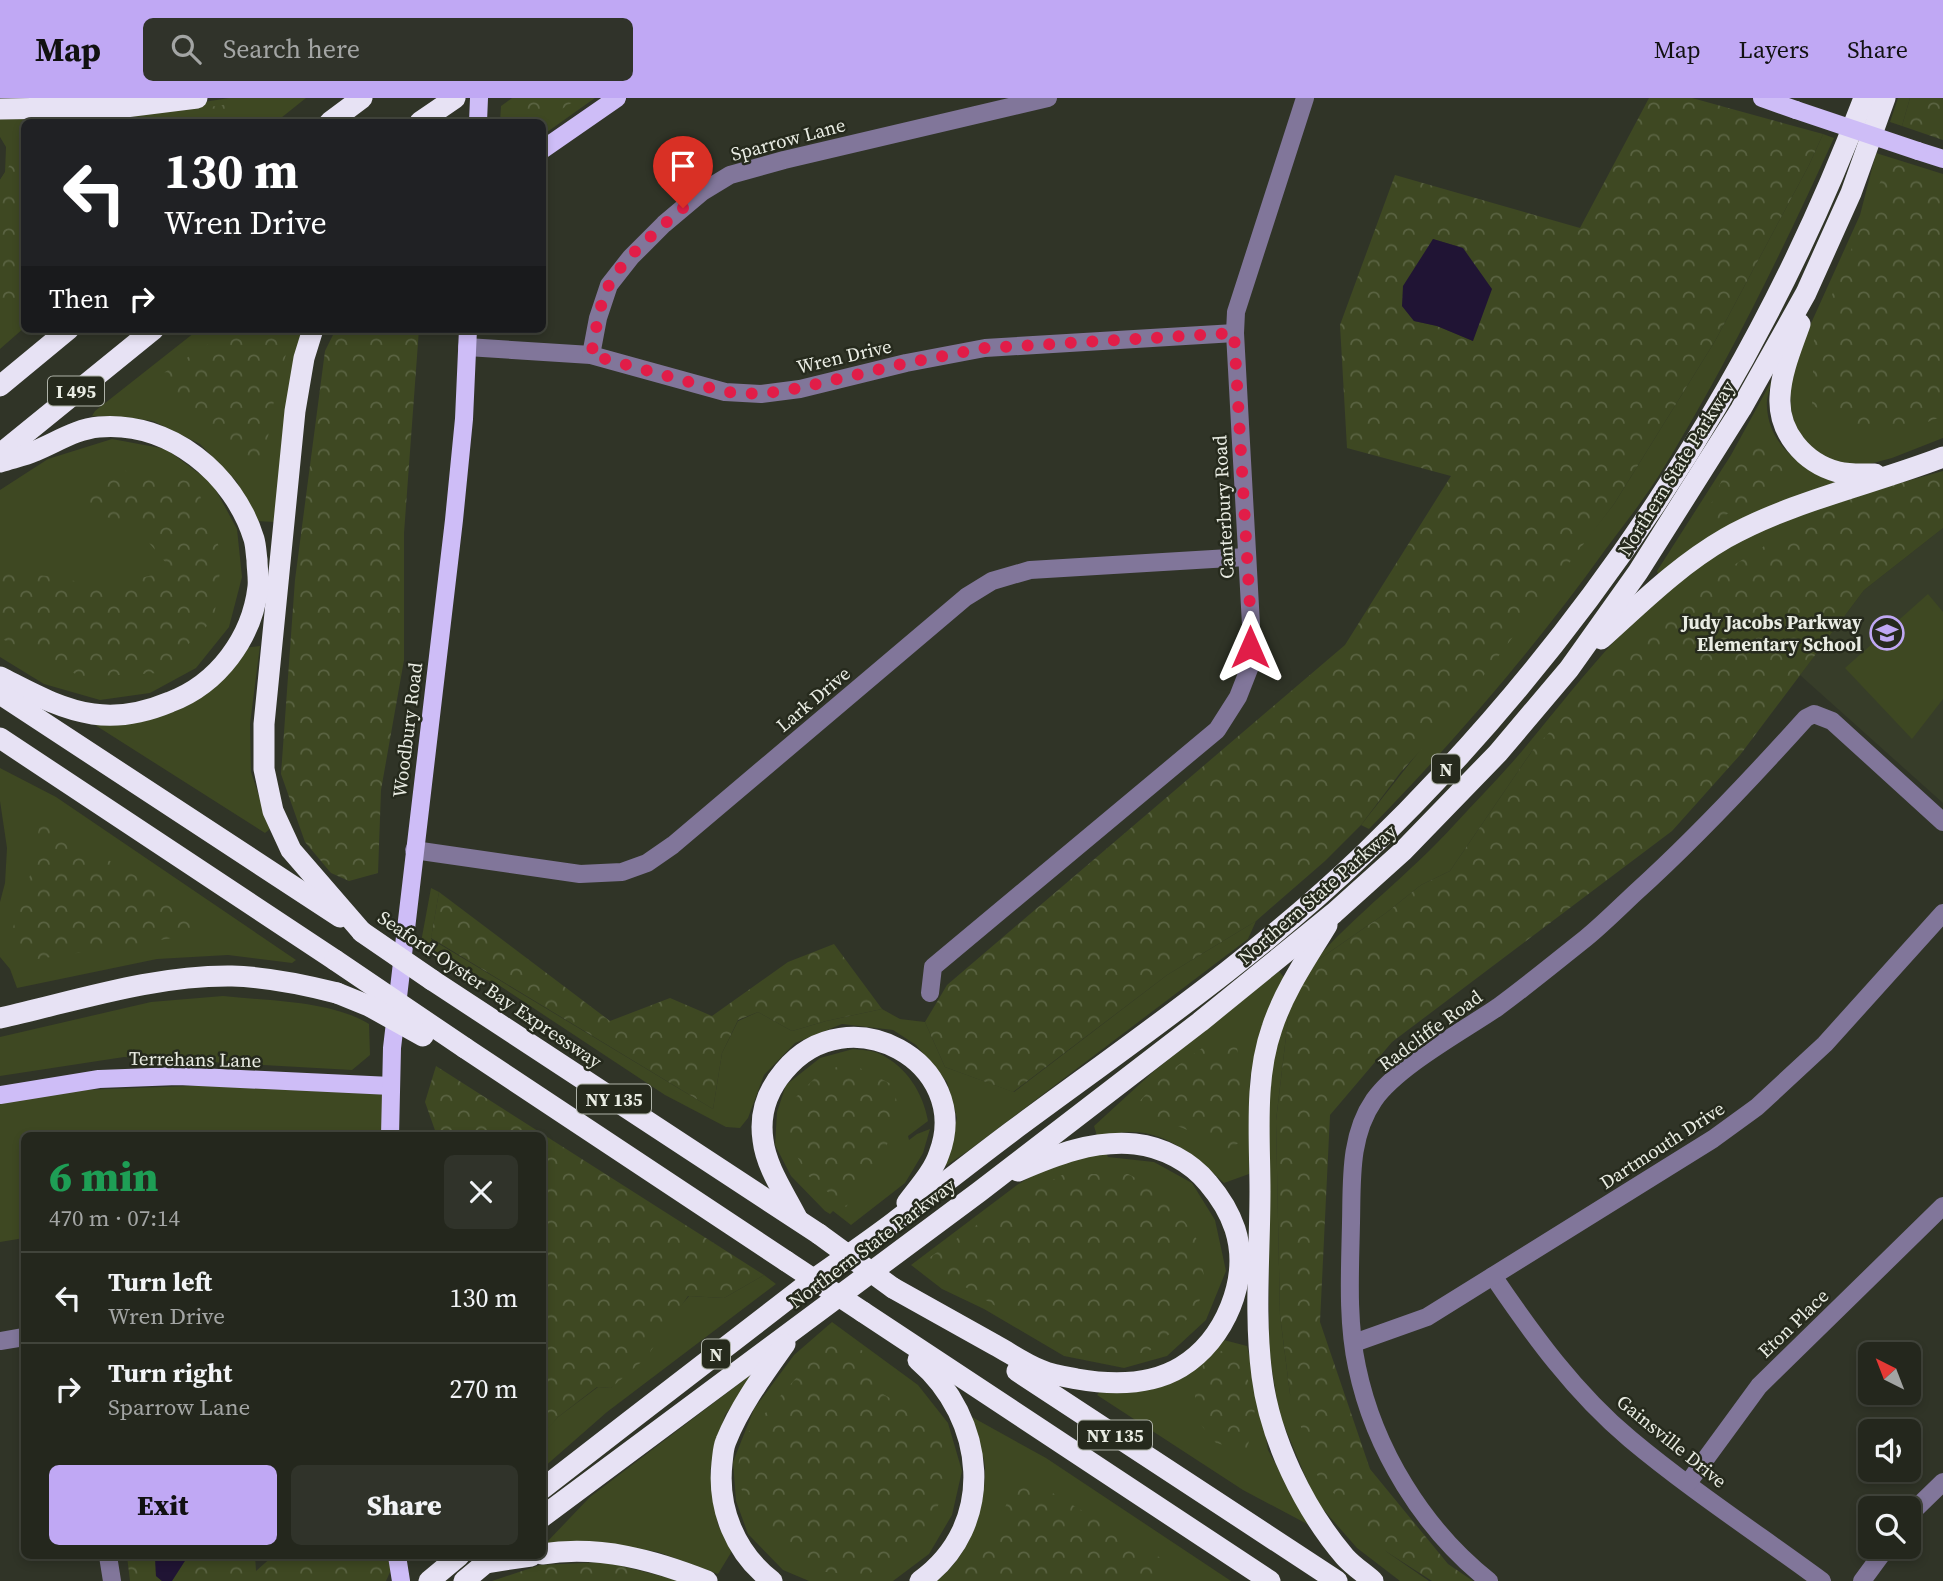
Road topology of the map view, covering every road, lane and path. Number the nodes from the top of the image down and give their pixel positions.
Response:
1 (197, 98) edge
2 (362, 98) edge
3 (455, 98) edge
4 (466, 98) edge
5 (479, 98) edge
6 (617, 98) edge
7 (1048, 98) edge
8 (1762, 98) edge
9 (1864, 98) edge
10 (1885, 98) edge
11 (1301, 99) edge
12 (0, 109) edge
13 (334, 119) edge
14 (424, 119) edge
15 (448, 119) edge
16 (478, 119) edge
17 (546, 147) edge
18 (1943, 159) edge
19 (1806, 293) junction
20 (64, 333) edge
21 (149, 333) edge
22 (312, 333) edge
23 (1234, 333) junction
24 (468, 338) edge
25 (591, 355) junction
26 (0, 386) edge
27 (0, 454) edge
28 (1943, 457) edge
29 (0, 462) edge
30 (1892, 473) junction
31 (1246, 556) junction
32 (1569, 669) junction
33 (0, 677) edge
34 (0, 694) edge
35 (0, 738) edge
36 (1943, 822) edge
37 (414, 850) junction
38 (1334, 913) junction
39 (1943, 913) edge
40 (362, 932) junction
41 (930, 993) dead end
42 (0, 1018) edge
43 (464, 1055) junction
44 (391, 1086) junction
45 (0, 1095) edge
46 (390, 1132) edge
47 (979, 1192) junction
48 (1943, 1206) edge
49 (797, 1218) junction
50 (892, 1223) junction
51 (1493, 1276) junction
52 (893, 1288) junction
53 (863, 1312) junction
54 (796, 1328) junction
55 (21, 1338) edge
56 (0, 1341) edge
57 (1354, 1343) junction
58 (1943, 1482) edge
59 (1688, 1483) junction
60 (546, 1486) edge
61 (1921, 1504) edge
62 (546, 1514) edge
63 (546, 1554) edge
64 (108, 1559) edge
65 (397, 1559) edge
66 (455, 1559) edge
67 (489, 1559) edge
68 (1878, 1559) edge
69 (112, 1581) edge
70 (401, 1581) edge
71 (429, 1581) edge
72 (464, 1581) edge
73 (707, 1581) edge
74 (772, 1581) edge
75 (920, 1581) edge
76 (1270, 1581) edge
77 (1336, 1581) edge
78 (1373, 1581) edge
79 (1489, 1581) edge
80 (1822, 1581) edge
81 (1862, 1581) edge

1 - 12 highway
2 - 13 highway
3 - 14 highway
4 - 15 highway
5 - 16 main road
6 - 17 main road
7 - 25 street, Sparrow Lane
8 - 18 main road, bridge
9 - 50 highway, Northern State Parkway / N
10 - 19 highway, Northern State Parkway / N
11 - 23 street, Canterbury Road
19 - 30 highway
19 - 32 highway, Northern State Parkway / N
20 - 26 highway, I 495
21 - 27 highway, I 495
22 - 40 highway
23 - 25 street, Wren Drive
23 - 31 street, Canterbury Road
24 - 25 street, Wren Drive
24 - 37 main road, Woodbury Road
28 - 30 highway
29 - 33 highway
30 - 32 highway
31 - 37 street, Lark Drive
31 - 41 street, Canterbury Road
32 - 38 highway, Northern State Parkway / N
34 - 40 highway, Seaford-Oyster Bay Expressway / NY 135
35 - 43 highway, bridge
36 - 57 street, Radcliffe Road
37 - 44 main road, Woodbury Road
38 - 47 highway, Northern State Parkway / N
38 - 78 highway
39 - 51 street, Dartmouth Drive
40 - 49 highway, Seaford-Oyster Bay Expressway / NY 135, bridge
42 - 43 highway, bridge
43 - 53 highway, NY 135, bridge
44 - 45 main road, Terrehans Lane
44 - 46 main road, Woodbury Road
47 - 52 highway
47 - 54 highway, Northern State Parkway / N
48 - 59 street, Eton Place
49 - 50 highway
49 - 52 highway, Seaford-Oyster Bay Expressway / NY 135, bridge
50 - 60 highway, Northern State Parkway / N
51 - 57 street, Dartmouth Drive
51 - 59 street, Gainsville Drive
52 - 77 highway, Seaford-Oyster Bay Expressway / NY 135
53 - 75 highway
53 - 76 highway, NY 135
54 - 62 highway, Northern State Parkway / N
54 - 74 highway
55 - 56 street
57 - 79 street, Radcliffe Road
58 - 61 street
59 - 80 street, Gainsville Drive
63 - 73 highway
64 - 69 street
65 - 70 main road
66 - 71 highway
67 - 72 highway
68 - 81 street

